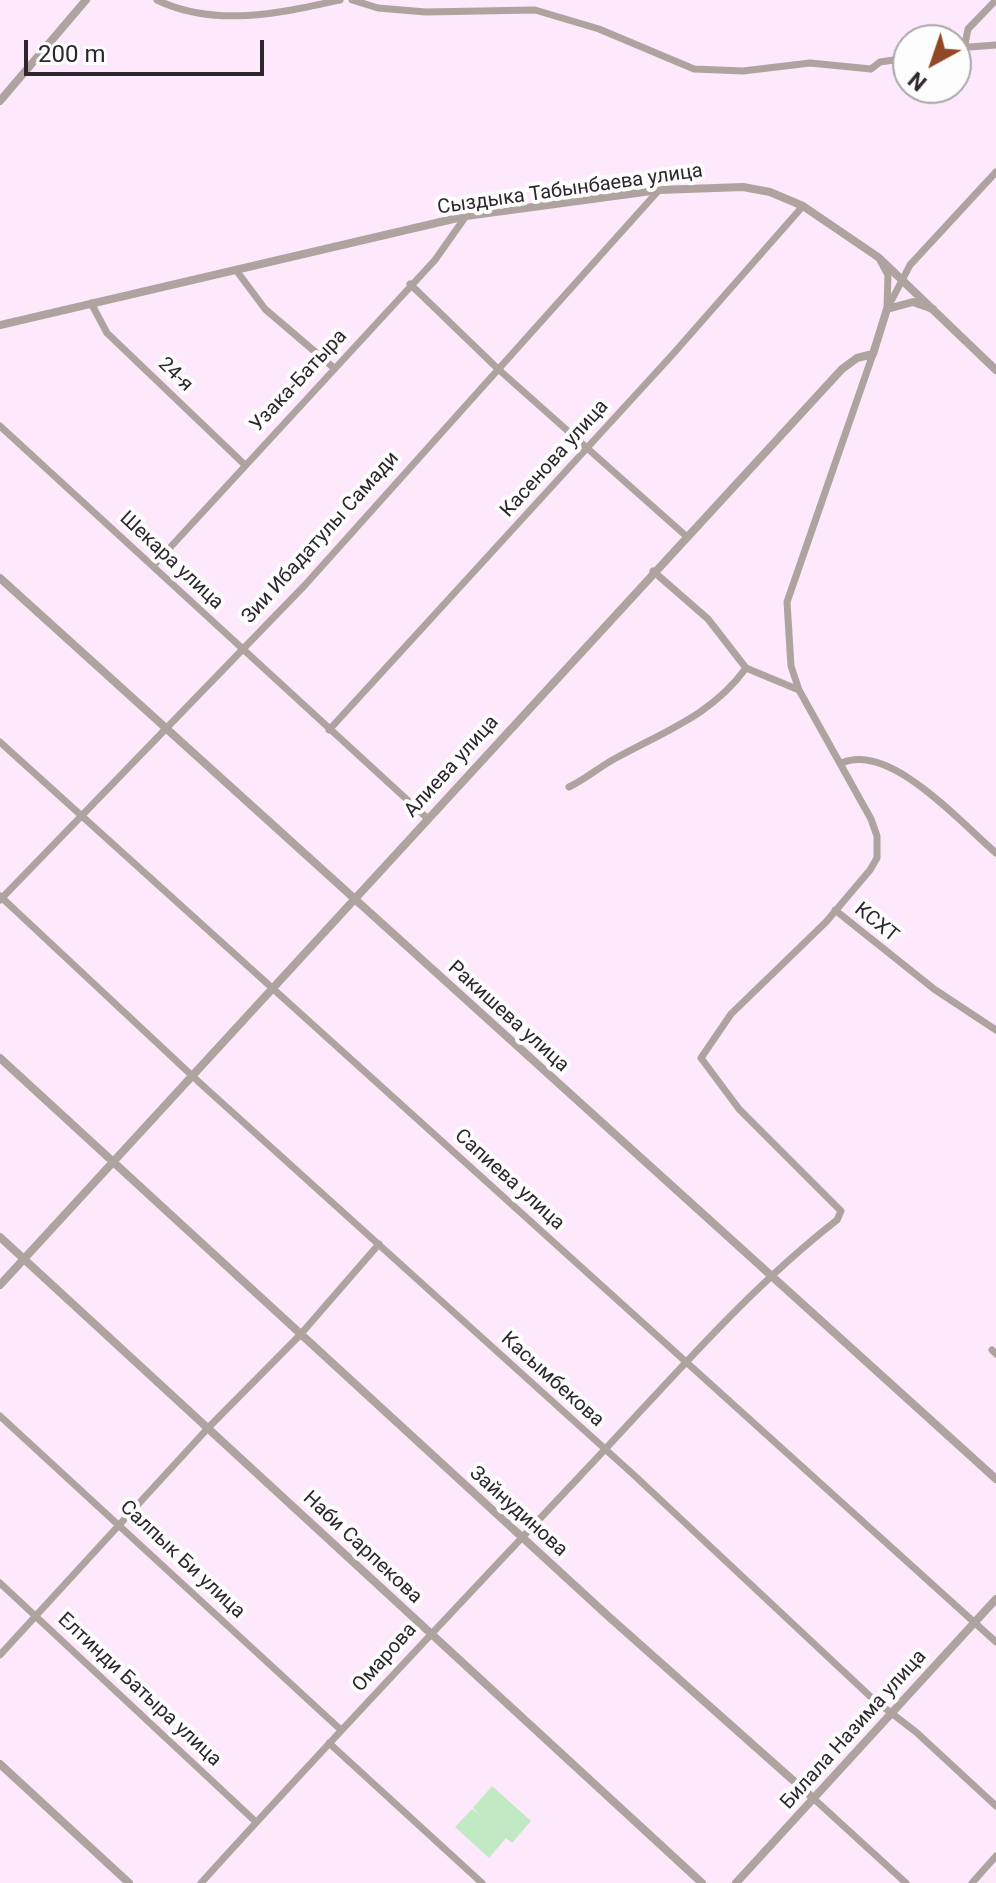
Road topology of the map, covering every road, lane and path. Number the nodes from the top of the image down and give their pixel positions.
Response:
1 (86, 0) edge
2 (157, 0) edge
3 (340, 0) edge
4 (352, 0) edge
5 (996, 0) edge
6 (972, 27) edge
7 (972, 42) edge
8 (996, 45) edge
9 (892, 60) edge
10 (0, 101) edge
11 (996, 172) edge
12 (659, 190) junction
13 (803, 206) junction
14 (466, 216) junction
15 (878, 257) junction
16 (236, 270) junction
17 (904, 280) junction
18 (410, 284) junction
19 (91, 303) junction
20 (887, 309) junction
21 (933, 309) junction
22 (0, 325) edge
23 (873, 354) junction
24 (334, 368) junction
25 (497, 368) junction
26 (996, 370) edge
27 (0, 426) edge
28 (587, 447) junction
29 (244, 464) junction
30 (686, 536) junction
31 (153, 566) junction
32 (653, 571) junction
33 (0, 578) edge
34 (241, 647) junction
35 (746, 668) junction
36 (799, 690) junction
37 (166, 728) junction
38 (329, 730) junction
39 (0, 742) edge
40 (842, 763) junction
41 (569, 787) dead end
42 (80, 815) junction
43 (427, 818) junction
44 (996, 853) edge
45 (1, 898) edge
46 (354, 900) junction
47 (835, 910) junction
48 (270, 988) junction
49 (996, 1030) edge
50 (0, 1058) edge
51 (192, 1074) junction
52 (111, 1163) junction
53 (0, 1237) edge
54 (379, 1244) junction
55 (24, 1259) junction
56 (773, 1276) junction
57 (0, 1285) edge
58 (300, 1335) junction
59 (687, 1363) junction
60 (0, 1416) edge
61 (208, 1428) junction
62 (605, 1450) junction
63 (996, 1479) edge
64 (120, 1525) junction
65 (523, 1537) junction
66 (0, 1583) edge
67 (996, 1599) edge
68 (36, 1616) junction
69 (975, 1622) junction
70 (430, 1632) junction
71 (996, 1642) edge
72 (0, 1655) edge
73 (890, 1711) junction
74 (341, 1730) junction
75 (329, 1743) junction
76 (0, 1764) edge
77 (813, 1798) junction
78 (996, 1806) edge
79 (256, 1822) junction
80 (996, 1856) edge
81 (129, 1883) edge
82 (201, 1883) edge
83 (482, 1883) edge
84 (702, 1883) edge
85 (736, 1883) edge
86 (906, 1883) edge
87 (972, 1883) edge

1 - 10 street
2 - 3 street
4 - 9 street
5 - 6 street
7 - 8 street
11 - 17 street
12 - 13 street, Сыздыка Табынбаева улица
12 - 14 street, Сыздыка Табынбаева улица
12 - 25 street, Зии Ибадатулы Самади
13 - 15 street, Сыздыка Табынбаева улица
13 - 28 street, Касенова улица
14 - 16 street, Сыздыка Табынбаева улица
14 - 18 street, Узака-Батыра
15 - 17 street, Сыздыка Табынбаева улица
15 - 20 street
16 - 19 street, Сыздыка Табынбаева улица
16 - 24 street
17 - 20 street
17 - 21 street, Сыздыка Табынбаева улица
18 - 24 street, Узака-Батыра
18 - 25 street
19 - 22 street, Сыздыка Табынбаева улица
19 - 29 street, 24-я
20 - 21 street
20 - 23 street
21 - 26 street, Сыздыка Табынбаева улица
23 - 30 street, Алиева улица
23 - 36 street, КСХТ
24 - 29 street, Узака-Батыра
25 - 28 street
25 - 34 street, Зии Ибадатулы Самади
27 - 31 street, Шекара улица
28 - 30 street
28 - 38 street, Касенова улица
29 - 31 street, Узака-Батыра
30 - 32 street, Алиева улица
31 - 34 street, Шекара улица
32 - 35 street
32 - 43 street, Алиева улица
33 - 37 street, Ракишева улица
34 - 37 street, Зии Ибадатулы Самади
34 - 38 street, Шекара улица
35 - 36 street
35 - 41 street
36 - 40 street, КСХТ
37 - 42 street, Зии Ибадатулы Самади
37 - 46 street, Ракишева улица
38 - 43 street, Шекара улица
39 - 42 street, Сапиева улица
40 - 44 street
40 - 47 street, КСХТ
42 - 45 street, Зии Ибадатулы Самади
42 - 48 street, Сапиева улица
43 - 46 street, Алиева улица
45 - 51 street, Касымбекова
46 - 48 street, Алиева улица
46 - 56 street, Ракишева улица
47 - 49 street, КСХТ
47 - 56 street, Омарова
48 - 51 street, Алиева улица
48 - 59 street, Сапиева улица
50 - 52 street, Зайнудинова
51 - 52 street, Алиева улица
51 - 54 street, Касымбекова
52 - 55 street, Алиева улица
52 - 58 street, Зайнудинова
53 - 55 street, Наби Сарпекова
54 - 58 street
54 - 62 street, Касымбекова
55 - 57 street, Алиева улица
55 - 61 street, Наби Сарпекова
56 - 59 street, Омарова
56 - 63 street, Ракишева улица
58 - 61 street
58 - 65 street, Зайнудинова
59 - 62 street, Омарова
59 - 69 street, Сапиева улица
60 - 64 street, Салпык Би улица
61 - 64 street
61 - 70 street, Наби Сарпекова
62 - 65 street, Омарова
62 - 73 street, Касымбекова
64 - 68 street
64 - 74 street, Салпык Би улица
65 - 70 street, Омарова
65 - 77 street, Зайнудинова
66 - 68 street, Елтинди Батыра улица
67 - 69 street, Билала Назима улица
68 - 72 street
68 - 79 street, Елтинди Батыра улица
69 - 71 street, Сапиева улица
69 - 73 street, Билала Назима улица
70 - 74 street, Омарова
70 - 84 street, Наби Сарпекова
73 - 77 street, Билала Назима улица
73 - 78 street, Касымбекова
74 - 75 street, Омарова
75 - 79 street, Омарова
75 - 83 street
76 - 81 street
77 - 85 street, Билала Назима улица
77 - 86 street, Зайнудинова
79 - 82 street, Омарова
80 - 87 street

